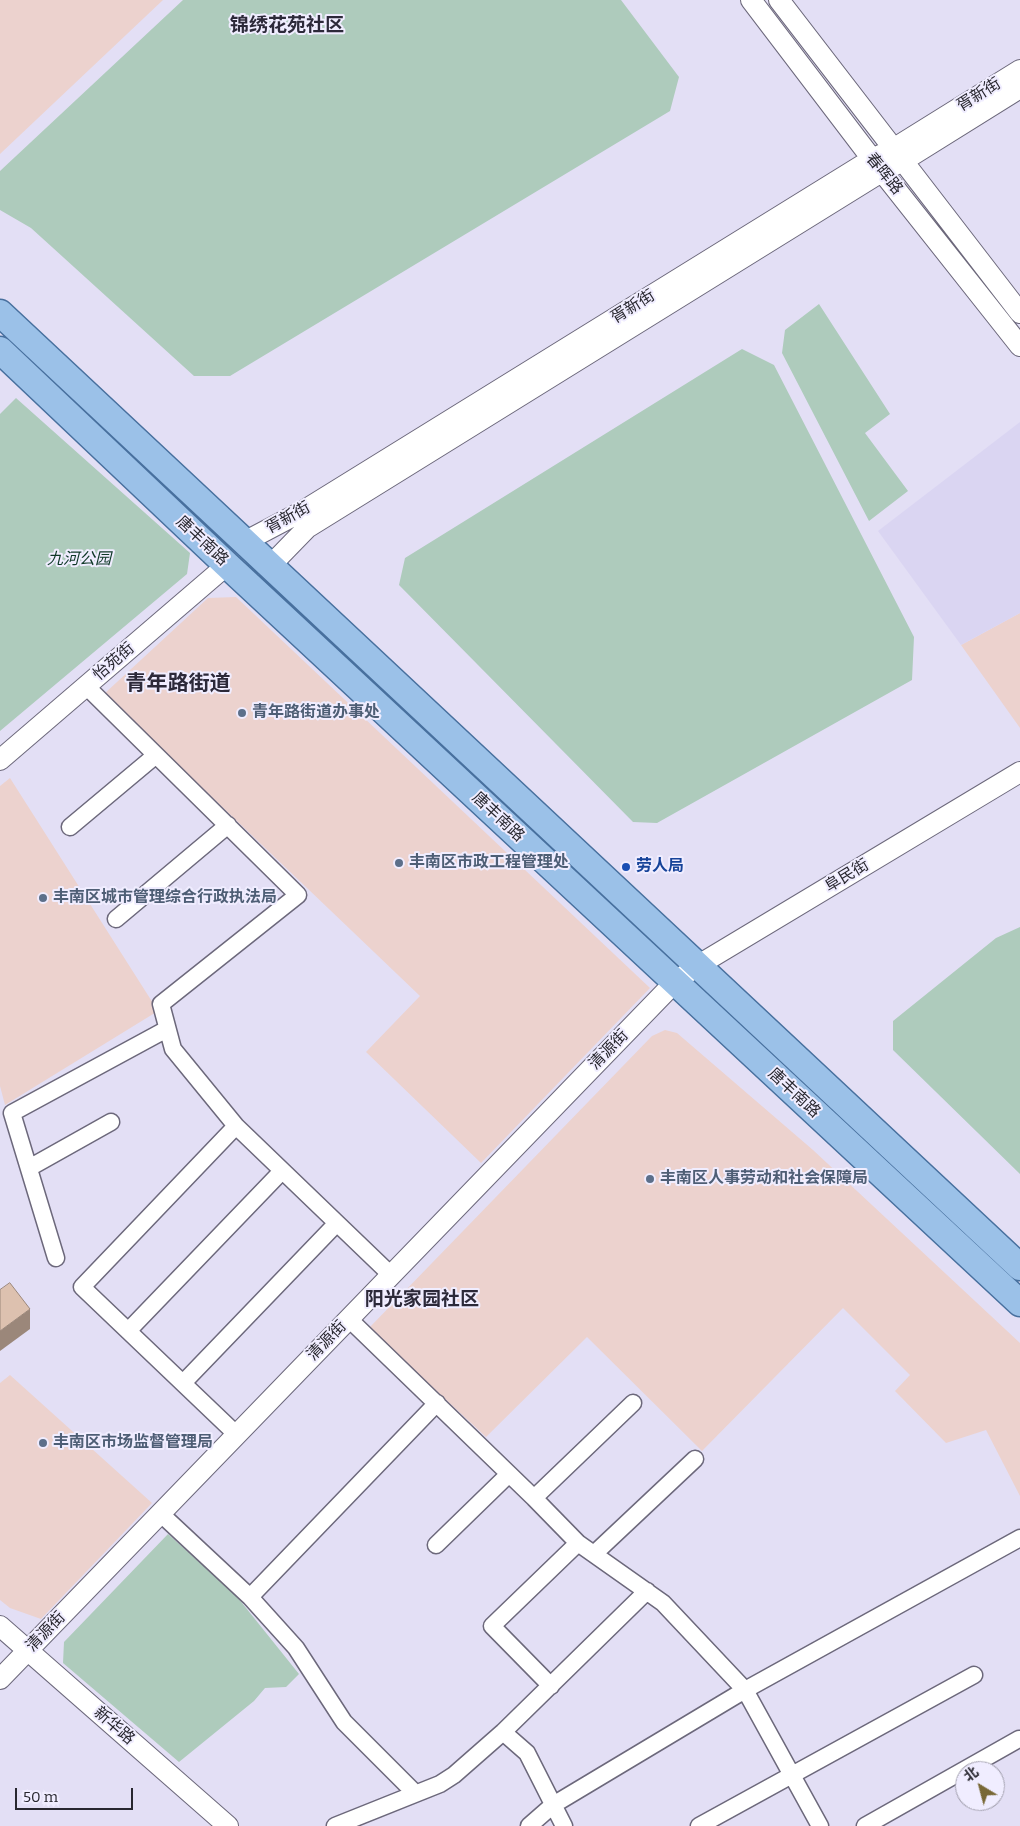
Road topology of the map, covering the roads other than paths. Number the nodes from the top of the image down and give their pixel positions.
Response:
1 (751, 0) edge
2 (779, 0) edge
3 (1020, 70) edge
4 (1020, 88) edge
5 (898, 155) junction
6 (878, 165) junction
7 (0, 313) edge
8 (1020, 313) edge
9 (1020, 346) edge
10 (0, 350) edge
11 (246, 541) junction
12 (227, 565) junction
13 (271, 565) junction
14 (86, 686) junction
15 (156, 755) junction
16 (0, 760) edge
17 (1020, 772) edge
18 (228, 825) junction
19 (70, 827) dead end
20 (116, 919) dead end
21 (697, 966) junction
22 (675, 982) junction
23 (167, 1028) junction
24 (111, 1122) dead end
25 (236, 1126) junction
26 (29, 1168) junction
27 (282, 1171) junction
28 (337, 1223) junction
29 (56, 1258) dead end
30 (1020, 1267) edge
31 (391, 1275) junction
32 (1020, 1303) edge
33 (349, 1319) junction
34 (128, 1332) junction
35 (183, 1383) junction
36 (633, 1402) dead end
37 (437, 1403) junction
38 (236, 1434) junction
39 (695, 1459) dead end
40 (509, 1474) junction
41 (534, 1498) junction
42 (160, 1513) junction
43 (1020, 1538) edge
44 (578, 1543) junction
45 (436, 1545) dead end
46 (594, 1554) junction
47 (647, 1591) junction
48 (250, 1597) junction
49 (0, 1626) edge
50 (28, 1650) junction
51 (974, 1675) dead end
52 (0, 1679) edge
53 (550, 1686) junction
54 (745, 1690) junction
55 (503, 1732) junction
56 (1019, 1739) edge
57 (792, 1775) junction
58 (415, 1793) junction
59 (553, 1804) junction
60 (228, 1826) edge
61 (335, 1826) edge
62 (529, 1826) edge
63 (564, 1826) edge
64 (699, 1826) edge
65 (820, 1826) edge
66 (865, 1826) edge

1 - 6 street, 春晖路
2 - 5 street, 春晖路
3 - 5 street, 胥新街
4 - 5 street, 胥新街
5 - 6 street, 胥新街
5 - 8 street, 春晖路
6 - 9 street, 春晖路
6 - 11 street, 胥新街
6 - 13 street, 胥新街
7 - 11 main road, 唐丰南路
10 - 12 main road, 唐丰南路
11 - 13 main road, 唐丰南路
12 - 14 street, 怡苑街
12 - 22 main road, 唐丰南路
13 - 21 main road, 唐丰南路
14 - 15 street
14 - 16 street, 怡苑街
15 - 18 street
15 - 19 street
17 - 21 street, 阜民街
18 - 20 street
18 - 23 street
21 - 22 street, 阜民街
21 - 30 main road, 唐丰南路
22 - 31 street, 清源街
22 - 32 main road, 唐丰南路
23 - 25 street
23 - 26 street
24 - 26 street
25 - 27 street
25 - 34 street
26 - 29 street
27 - 28 street
27 - 34 street
28 - 31 street
28 - 35 street
31 - 33 street, 清源街
33 - 37 street
33 - 38 street, 清源街
34 - 35 street
35 - 38 street
36 - 41 street
37 - 40 street
37 - 48 street
38 - 42 street, 清源街
39 - 46 street
40 - 41 street
40 - 45 street
41 - 44 street
42 - 48 street
42 - 50 street, 清源街
43 - 54 street
44 - 46 street
44 - 53 street
46 - 47 street
47 - 53 street
47 - 54 street
48 - 58 street
49 - 50 street, 新华路
50 - 52 street, 清源街
50 - 60 street, 新华路
51 - 57 street
53 - 55 street
54 - 57 street
54 - 59 street
55 - 58 street
55 - 59 street
56 - 66 street
57 - 64 street
57 - 65 street
58 - 61 street
59 - 62 street
59 - 63 street

